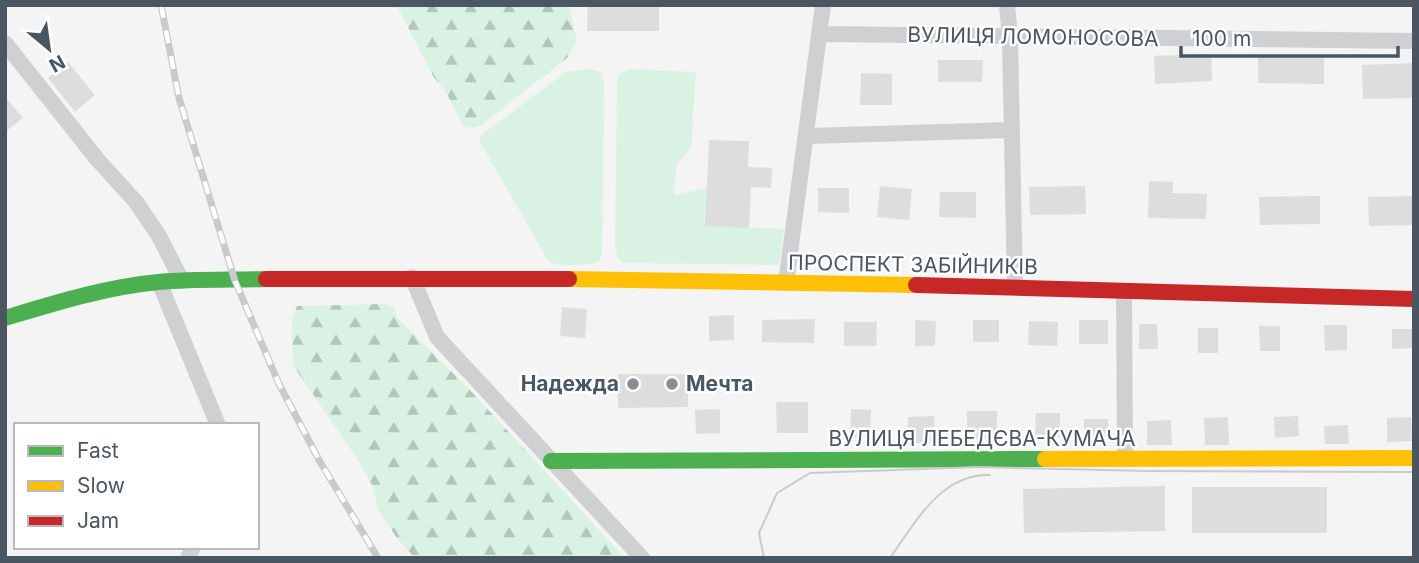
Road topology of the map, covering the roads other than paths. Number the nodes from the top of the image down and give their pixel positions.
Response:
1 (823, 5) edge
2 (1007, 5) edge
3 (820, 34) junction
4 (1010, 37) junction
5 (1414, 41) edge
6 (5, 43) edge
7 (1011, 130) junction
8 (807, 136) junction
9 (412, 277) junction
10 (182, 281) junction
11 (159, 282) junction
12 (786, 284) junction
13 (1015, 287) junction
14 (1124, 291) junction
15 (1414, 299) edge
16 (5, 318) edge
17 (217, 423) edge
18 (1414, 458) edge
19 (1125, 459) junction
20 (551, 461) junction
21 (642, 558) edge

1 - 3 street
2 - 4 street
3 - 4 street, ВУЛИЦЯ ЛОМОНОСОВА
3 - 8 street
4 - 5 street, ВУЛИЦЯ ЛОМОНОСОВА
4 - 7 street
6 - 10 street
7 - 8 street
7 - 13 street
8 - 12 street
9 - 10 main road, ПРОСПЕКТ ЗАБІЙНИКІВ
9 - 12 main road, ПРОСПЕКТ ЗАБІЙНИКІВ
9 - 20 street
10 - 11 main road, ПРОСПЕКТ ЗАБІЙНИКІВ
11 - 16 main road, ПРОСПЕКТ ЗАБІЙНИКІВ
11 - 17 street
12 - 13 main road, ПРОСПЕКТ ЗАБІЙНИКІВ
13 - 14 main road, ПРОСПЕКТ ЗАБІЙНИКІВ
14 - 15 main road, ПРОСПЕКТ ЗАБІЙНИКІВ
14 - 19 street
18 - 19 main road, ВУЛИЦЯ ЛЕБЕДЄВА-КУМАЧА
19 - 20 main road, ВУЛИЦЯ ЛЕБЕДЄВА-КУМАЧА
20 - 21 street

